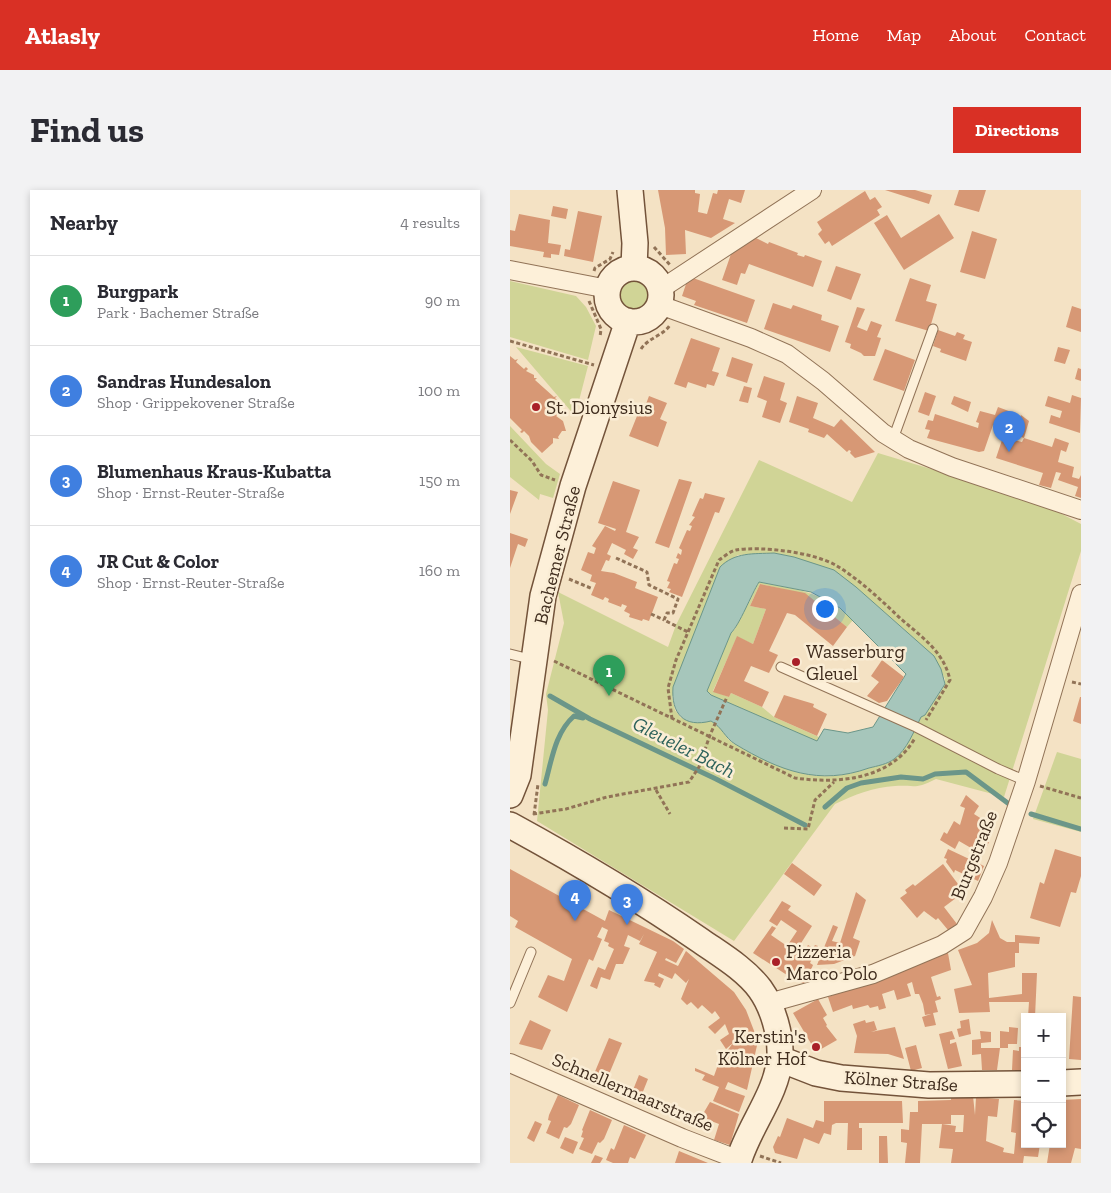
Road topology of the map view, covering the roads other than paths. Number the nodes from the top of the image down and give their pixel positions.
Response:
1 (630, 190) edge
2 (812, 190) edge
3 (634, 268) junction
4 (510, 270) edge
5 (608, 289) junction
6 (669, 296) junction
7 (628, 321) junction
8 (933, 329) dead end
9 (893, 439) junction
10 (1081, 510) edge
11 (1081, 594) edge
12 (510, 654) edge
13 (545, 662) junction
14 (780, 667) dead end
15 (1026, 781) junction
16 (515, 810) edge
17 (531, 952) dead end
18 (510, 1003) edge
19 (768, 1003) junction
20 (780, 1059) junction
21 (510, 1063) edge
22 (1081, 1082) edge
23 (1066, 1083) edge
24 (1021, 1084) edge
25 (739, 1161) edge

1 - 3 street
2 - 6 street
3 - 5 street
3 - 6 street
4 - 5 street
5 - 7 street
6 - 7 street
6 - 9 street
7 - 13 street, Bachemer Straße
8 - 9 lane
9 - 10 street
11 - 15 street, Burgstraße
12 - 13 lane
13 - 16 street, Bachemer Straße
14 - 15 lane
15 - 19 street, Burgstraße
16 - 19 street
17 - 18 lane
19 - 20 street
20 - 24 street, Kölner Straße
20 - 25 street
21 - 25 street, Schnellermaarstraße
22 - 23 street

